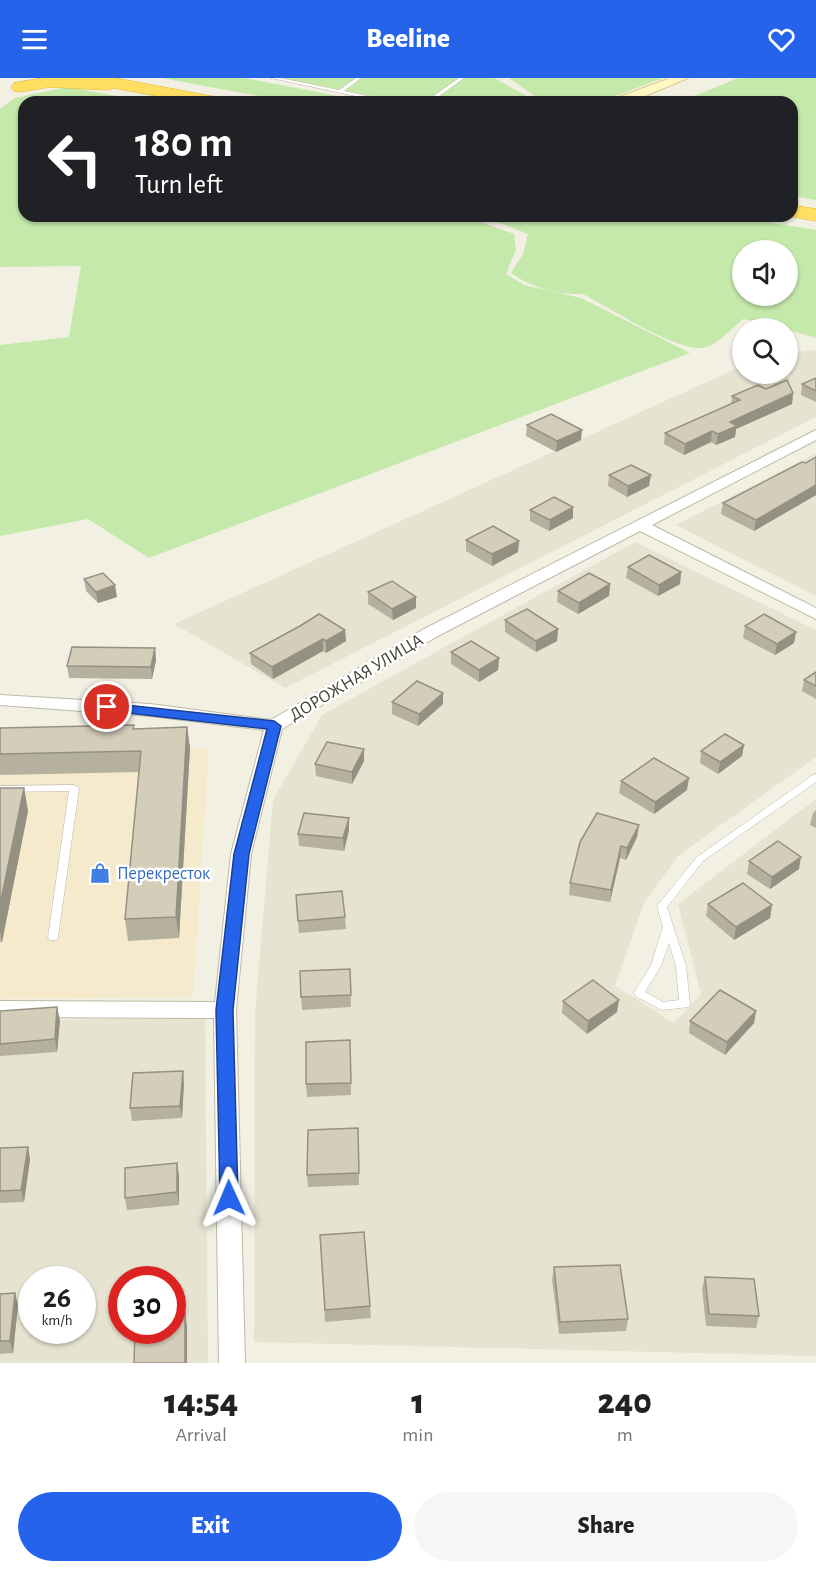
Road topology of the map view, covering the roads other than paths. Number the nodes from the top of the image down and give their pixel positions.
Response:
1 (88, 78) edge
2 (273, 78) edge
3 (359, 78) edge
4 (462, 78) edge
5 (682, 78) edge
6 (27, 83) edge
7 (147, 89) junction
8 (341, 91) junction
9 (184, 96) edge
10 (364, 96) edge
11 (436, 96) edge
12 (636, 96) edge
13 (0, 98) edge
14 (798, 211) edge
15 (816, 215) edge
16 (816, 434) edge
17 (639, 524) junction
18 (816, 614) edge
19 (0, 700) edge
20 (274, 726) junction
21 (816, 777) edge
22 (0, 789) edge
23 (669, 926) junction
24 (53, 937) dead end
25 (0, 1009) edge
26 (225, 1010) junction
27 (232, 1363) edge

1 - 7 highway
2 - 8 lane
3 - 8 lane
4 - 11 lane
5 - 12 street
6 - 7 highway
6 - 13 highway
7 - 9 highway
8 - 10 lane
14 - 15 highway
16 - 17 street, ДОРОЖНАЯ УЛИЦА
17 - 18 street
17 - 20 street, ДОРОЖНАЯ УЛИЦА
19 - 20 street
20 - 26 street, ДОРОЖНАЯ УЛИЦА
21 - 23 lane
22 - 24 lane
23 - 23 lane
25 - 26 street
26 - 27 street, ДОРОЖНАЯ УЛИЦА

